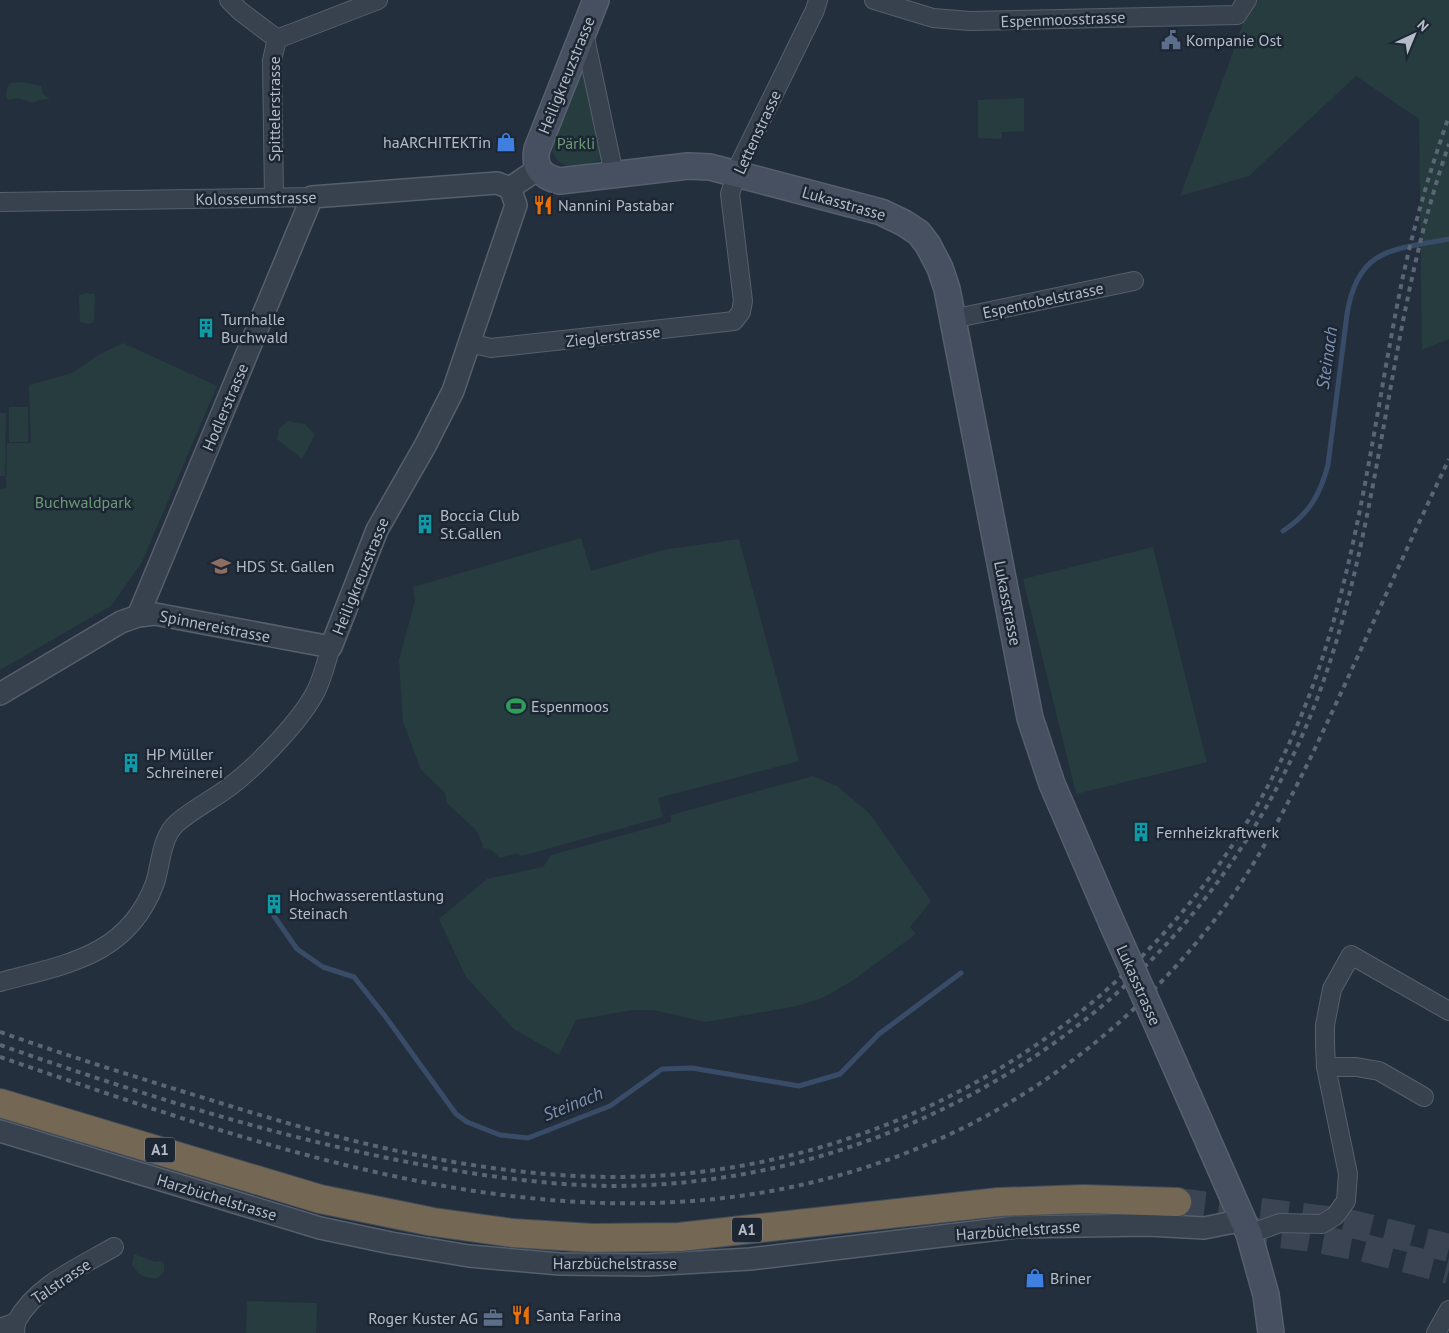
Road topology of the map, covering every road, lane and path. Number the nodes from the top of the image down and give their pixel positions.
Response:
1 (230, 0) edge
2 (378, 0) edge
3 (596, 0) edge
4 (818, 0) edge
5 (874, 0) edge
6 (1247, 0) edge
7 (584, 33) junction
8 (277, 39) junction
9 (538, 169) junction
10 (614, 174) junction
11 (736, 174) junction
12 (510, 188) junction
13 (312, 197) junction
14 (274, 198) junction
15 (0, 202) edge
16 (1134, 281) dead end
17 (743, 301) joint
18 (952, 319) junction
19 (469, 343) junction
20 (138, 616) junction
21 (331, 647) junction
22 (0, 694) edge
23 (0, 982) edge
24 (1449, 1011) edge
25 (1326, 1067) junction
26 (1424, 1098) dead end
27 (0, 1103) edge
28 (0, 1131) edge
29 (1177, 1202) tunnel mouth
30 (1246, 1227) junction
31 (114, 1247) dead end
32 (1449, 1310) edge
33 (10, 1328) edge
34 (1271, 1333) edge
35 (1436, 1333) edge

1 - 8 street
2 - 8 street, Spittelerstrasse
3 - 7 main road, Heiligkreuzstrasse
4 - 11 street, Lettenstrasse
5 - 6 street, Espenmoosstrasse
7 - 9 main road, Heiligkreuzstrasse
7 - 10 street
8 - 14 street, Spittelerstrasse
9 - 10 main road, Lukasstrasse
9 - 12 street
10 - 11 main road, Lukasstrasse
11 - 17 street, Lettenstrasse
11 - 18 main road, Lukasstrasse
12 - 13 street, Kolosseumstrasse
12 - 19 street, Heiligkreuzstrasse
13 - 14 street, Kolosseumstrasse
13 - 20 street, Hodlerstrasse
14 - 15 street, Kolosseumstrasse
16 - 18 street, Espentobelstrasse
17 - 19 street, Zieglerstrasse
18 - 30 main road, Lukasstrasse, bridge
19 - 21 street, Heiligkreuzstrasse
20 - 21 street, Spinnereistrasse
20 - 22 street, Spinnereistrasse
21 - 23 street, Heiligkreuzstrasse
24 - 25 street
25 - 26 street
25 - 30 street
27 - 29 highway, A1
28 - 30 street, Harzbüchelstrasse
30 - 34 main road, Lukasstrasse
31 - 33 street, Talstrasse
32 - 35 street

